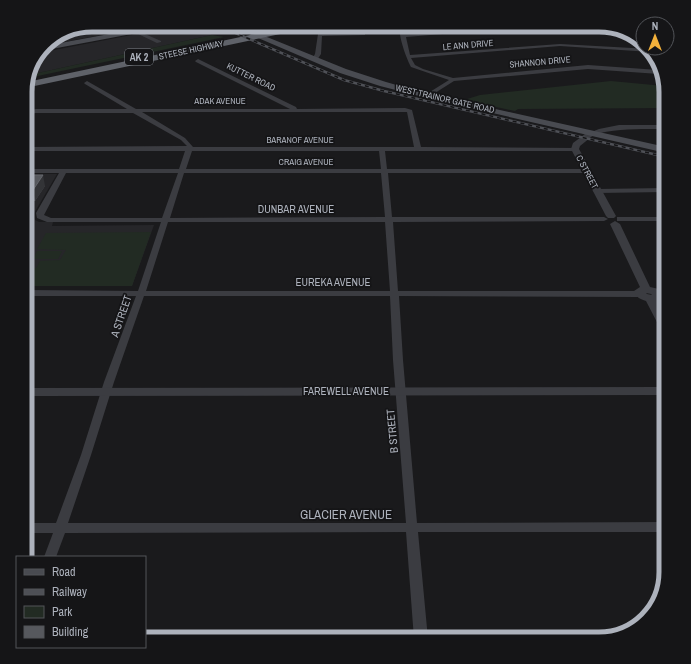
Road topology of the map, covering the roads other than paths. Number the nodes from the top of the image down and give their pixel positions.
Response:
1 (138, 32) joint
2 (247, 32) edge
3 (265, 32) edge
4 (270, 32) edge
5 (402, 32) edge
6 (457, 32) edge
7 (363, 34) dead end
8 (254, 35) junction
9 (403, 36) junction
10 (159, 42) dead end
11 (52, 47) edge
12 (635, 50) edge
13 (408, 57) junction
14 (315, 59) junction
15 (198, 61) dead end
16 (655, 72) edge
17 (33, 80) edge
18 (453, 80) junction
19 (87, 83) dead end
20 (33, 84) edge
21 (427, 96) junction
22 (134, 110) junction
23 (296, 110) junction
24 (32, 112) edge
25 (659, 127) edge
26 (592, 133) junction
27 (659, 148) edge
28 (32, 149) edge
29 (190, 149) junction
30 (382, 149) junction
31 (418, 149) junction
32 (575, 149) junction
33 (32, 171) edge
34 (64, 171) junction
35 (183, 171) junction
36 (384, 171) junction
37 (587, 171) junction
38 (659, 190) edge
39 (598, 191) junction
40 (659, 219) edge
41 (165, 220) junction
42 (612, 220) junction
43 (388, 221) junction
44 (32, 293) edge
45 (141, 293) junction
46 (395, 293) junction
47 (652, 294) edge
48 (659, 311) edge
49 (107, 391) junction
50 (401, 391) junction
51 (659, 391) edge
52 (32, 392) edge
53 (659, 527) edge
54 (32, 528) edge
55 (61, 528) junction
56 (412, 528) junction
57 (50, 556) edge
58 (420, 632) edge

1 - 10 street
1 - 11 main road
2 - 8 main road, WEST TRAINOR GATE ROAD
3 - 8 highway, STEESE HIGHWAY / AK 2
4 - 8 highway, STEESE HIGHWAY / AK 2
5 - 9 street
6 - 9 street
7 - 14 street
8 - 14 main road, WEST TRAINOR GATE ROAD
8 - 17 highway, STEESE HIGHWAY / AK 2
8 - 20 highway, STEESE HIGHWAY / AK 2
9 - 13 street
12 - 13 street, LE ANN DRIVE
13 - 18 street
14 - 21 main road, WEST TRAINOR GATE ROAD
15 - 23 street, KUTTER ROAD
16 - 18 street, SHANNON DRIVE
18 - 21 street, SHANNON DRIVE
19 - 22 street
21 - 26 main road, WEST TRAINOR GATE ROAD
22 - 23 street, ADAK AVENUE
22 - 24 street, ADAK AVENUE
22 - 29 street
23 - 31 street, ADAK AVENUE
25 - 26 street
26 - 27 main road, WEST TRAINOR GATE ROAD
26 - 32 street, C STREET
28 - 29 street, BARANOF AVENUE
29 - 30 street, BARANOF AVENUE
29 - 35 street, A STREET
30 - 31 street, BARANOF AVENUE
30 - 36 street, B STREET
31 - 32 street, BARANOF AVENUE
32 - 37 street, C STREET
33 - 34 street, CRAIG AVENUE
34 - 35 street, CRAIG AVENUE
34 - 41 street, DUNBAR AVENUE
35 - 36 street, CRAIG AVENUE
35 - 41 street, A STREET
36 - 37 street, CRAIG AVENUE
36 - 43 street, B STREET
37 - 39 street, C STREET
38 - 39 street
39 - 42 street, C STREET
40 - 42 street, DUNBAR AVENUE
41 - 43 street, DUNBAR AVENUE
41 - 45 street, A STREET
42 - 43 street, DUNBAR AVENUE
42 - 47 street, C STREET
43 - 46 street, B STREET
44 - 45 street, EUREKA AVENUE
45 - 46 street, EUREKA AVENUE
45 - 49 street, A STREET
46 - 47 street, EUREKA AVENUE
46 - 50 street, B STREET
47 - 48 street, C STREET
49 - 50 street, FAREWELL AVENUE
49 - 52 street, FAREWELL AVENUE
49 - 55 street, A STREET
50 - 51 street, FAREWELL AVENUE
50 - 56 street, B STREET
53 - 56 street, GLACIER AVENUE
54 - 55 street, GLACIER AVENUE
55 - 56 street, GLACIER AVENUE
55 - 57 street, A STREET
56 - 58 street, B STREET

